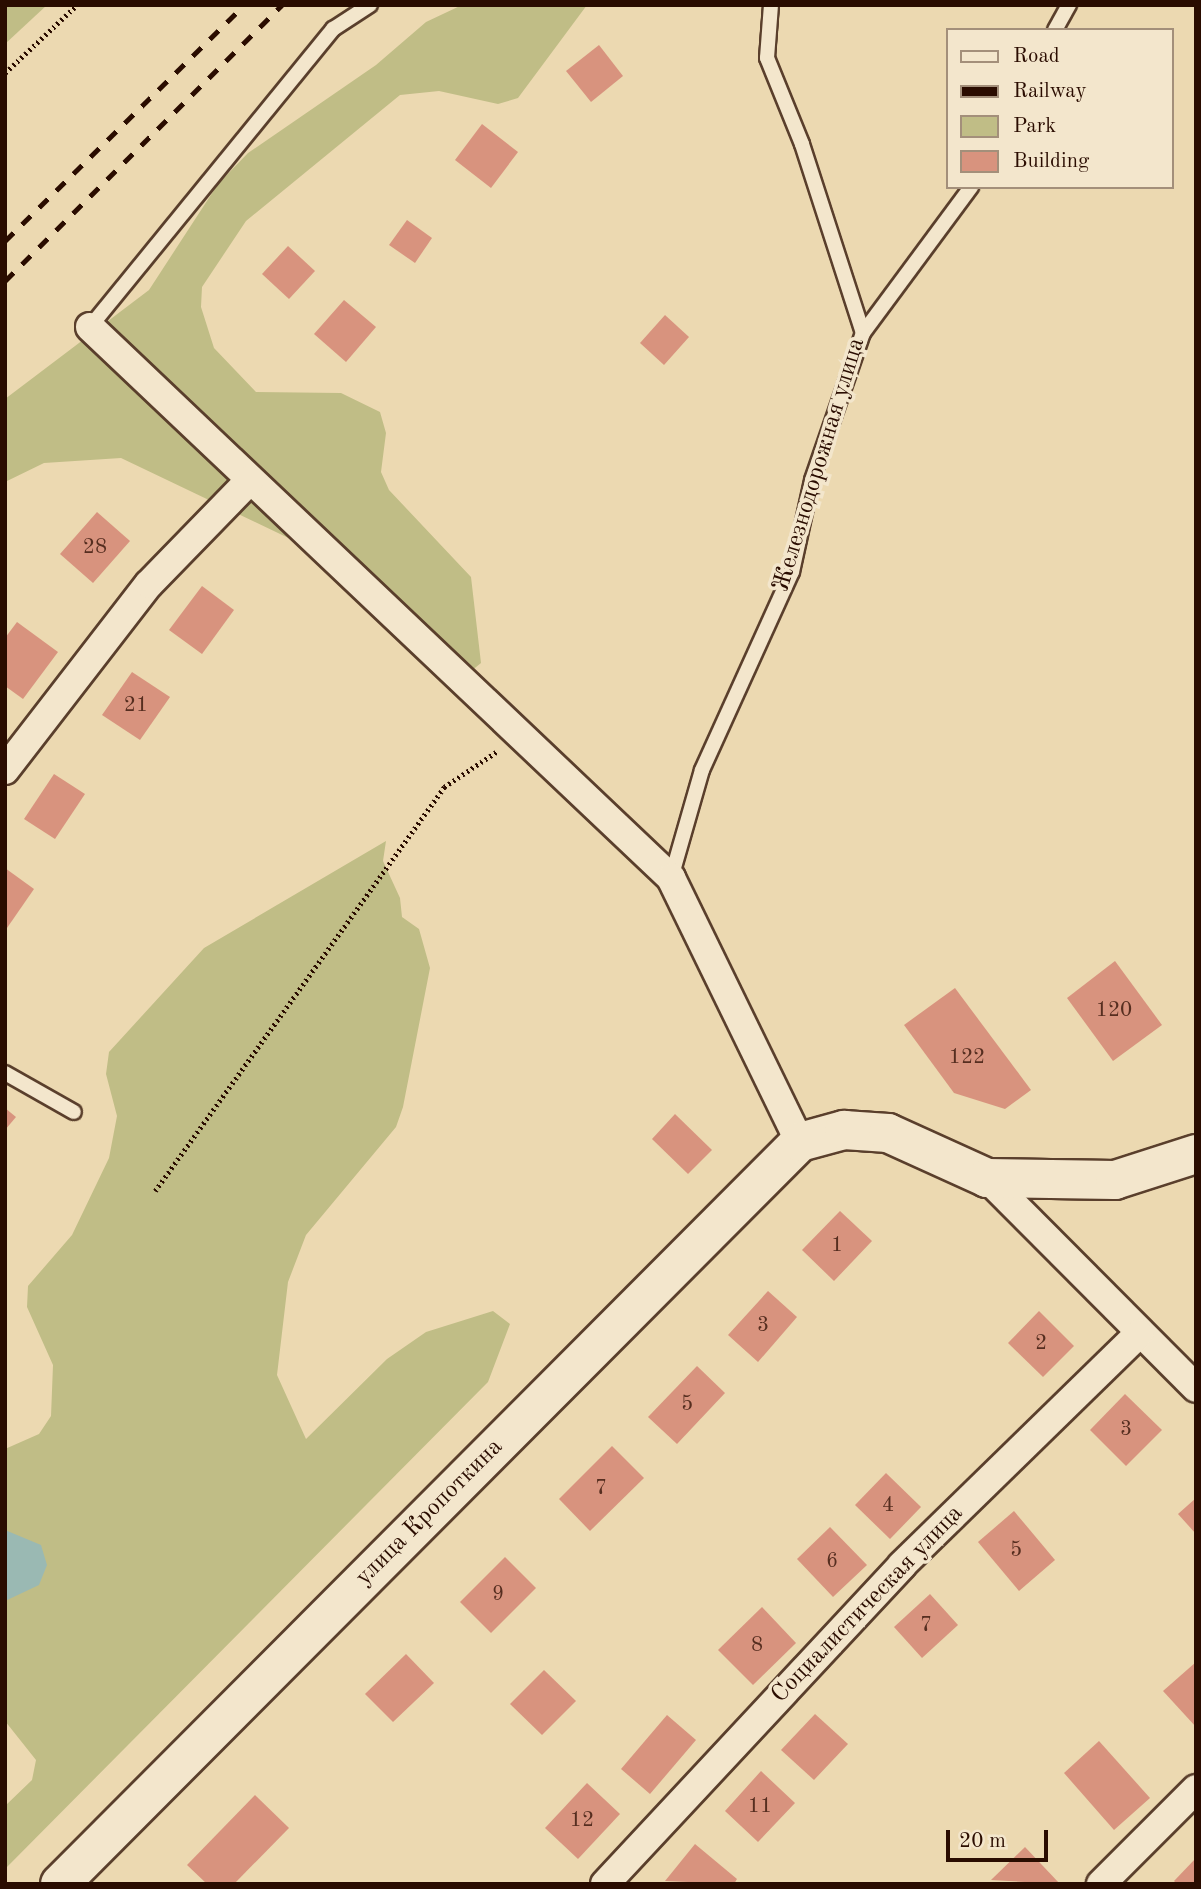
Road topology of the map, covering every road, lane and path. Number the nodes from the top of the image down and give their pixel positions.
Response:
1 (77, 5) edge
2 (370, 5) edge
3 (771, 5) edge
4 (1069, 5) edge
5 (1056, 28) edge
6 (5, 74) edge
7 (970, 189) edge
8 (90, 327) joint
9 (863, 333) junction
10 (250, 480) junction
11 (520, 736) junction
12 (5, 771) edge
13 (671, 878) junction
14 (5, 1073) edge
15 (74, 1112) dead end
16 (800, 1142) junction
17 (1196, 1154) edge
18 (987, 1178) junction
19 (155, 1191) dead end
20 (1139, 1334) junction
21 (1196, 1388) edge
22 (1196, 1789) edge
23 (60, 1884) edge
24 (605, 1884) edge
25 (1101, 1884) edge

1 - 6 path
2 - 8 lane
3 - 9 lane, Железнодорожная улица
4 - 5 lane
7 - 9 lane
8 - 10 street
9 - 13 lane, Железнодорожная улица
10 - 11 street
10 - 12 street
11 - 13 street
11 - 19 path
13 - 16 street
14 - 15 lane
16 - 18 main road
16 - 23 main road, улица Кропоткина
17 - 18 main road
18 - 20 street
20 - 21 street
20 - 24 street, Социалистическая улица
22 - 25 street

